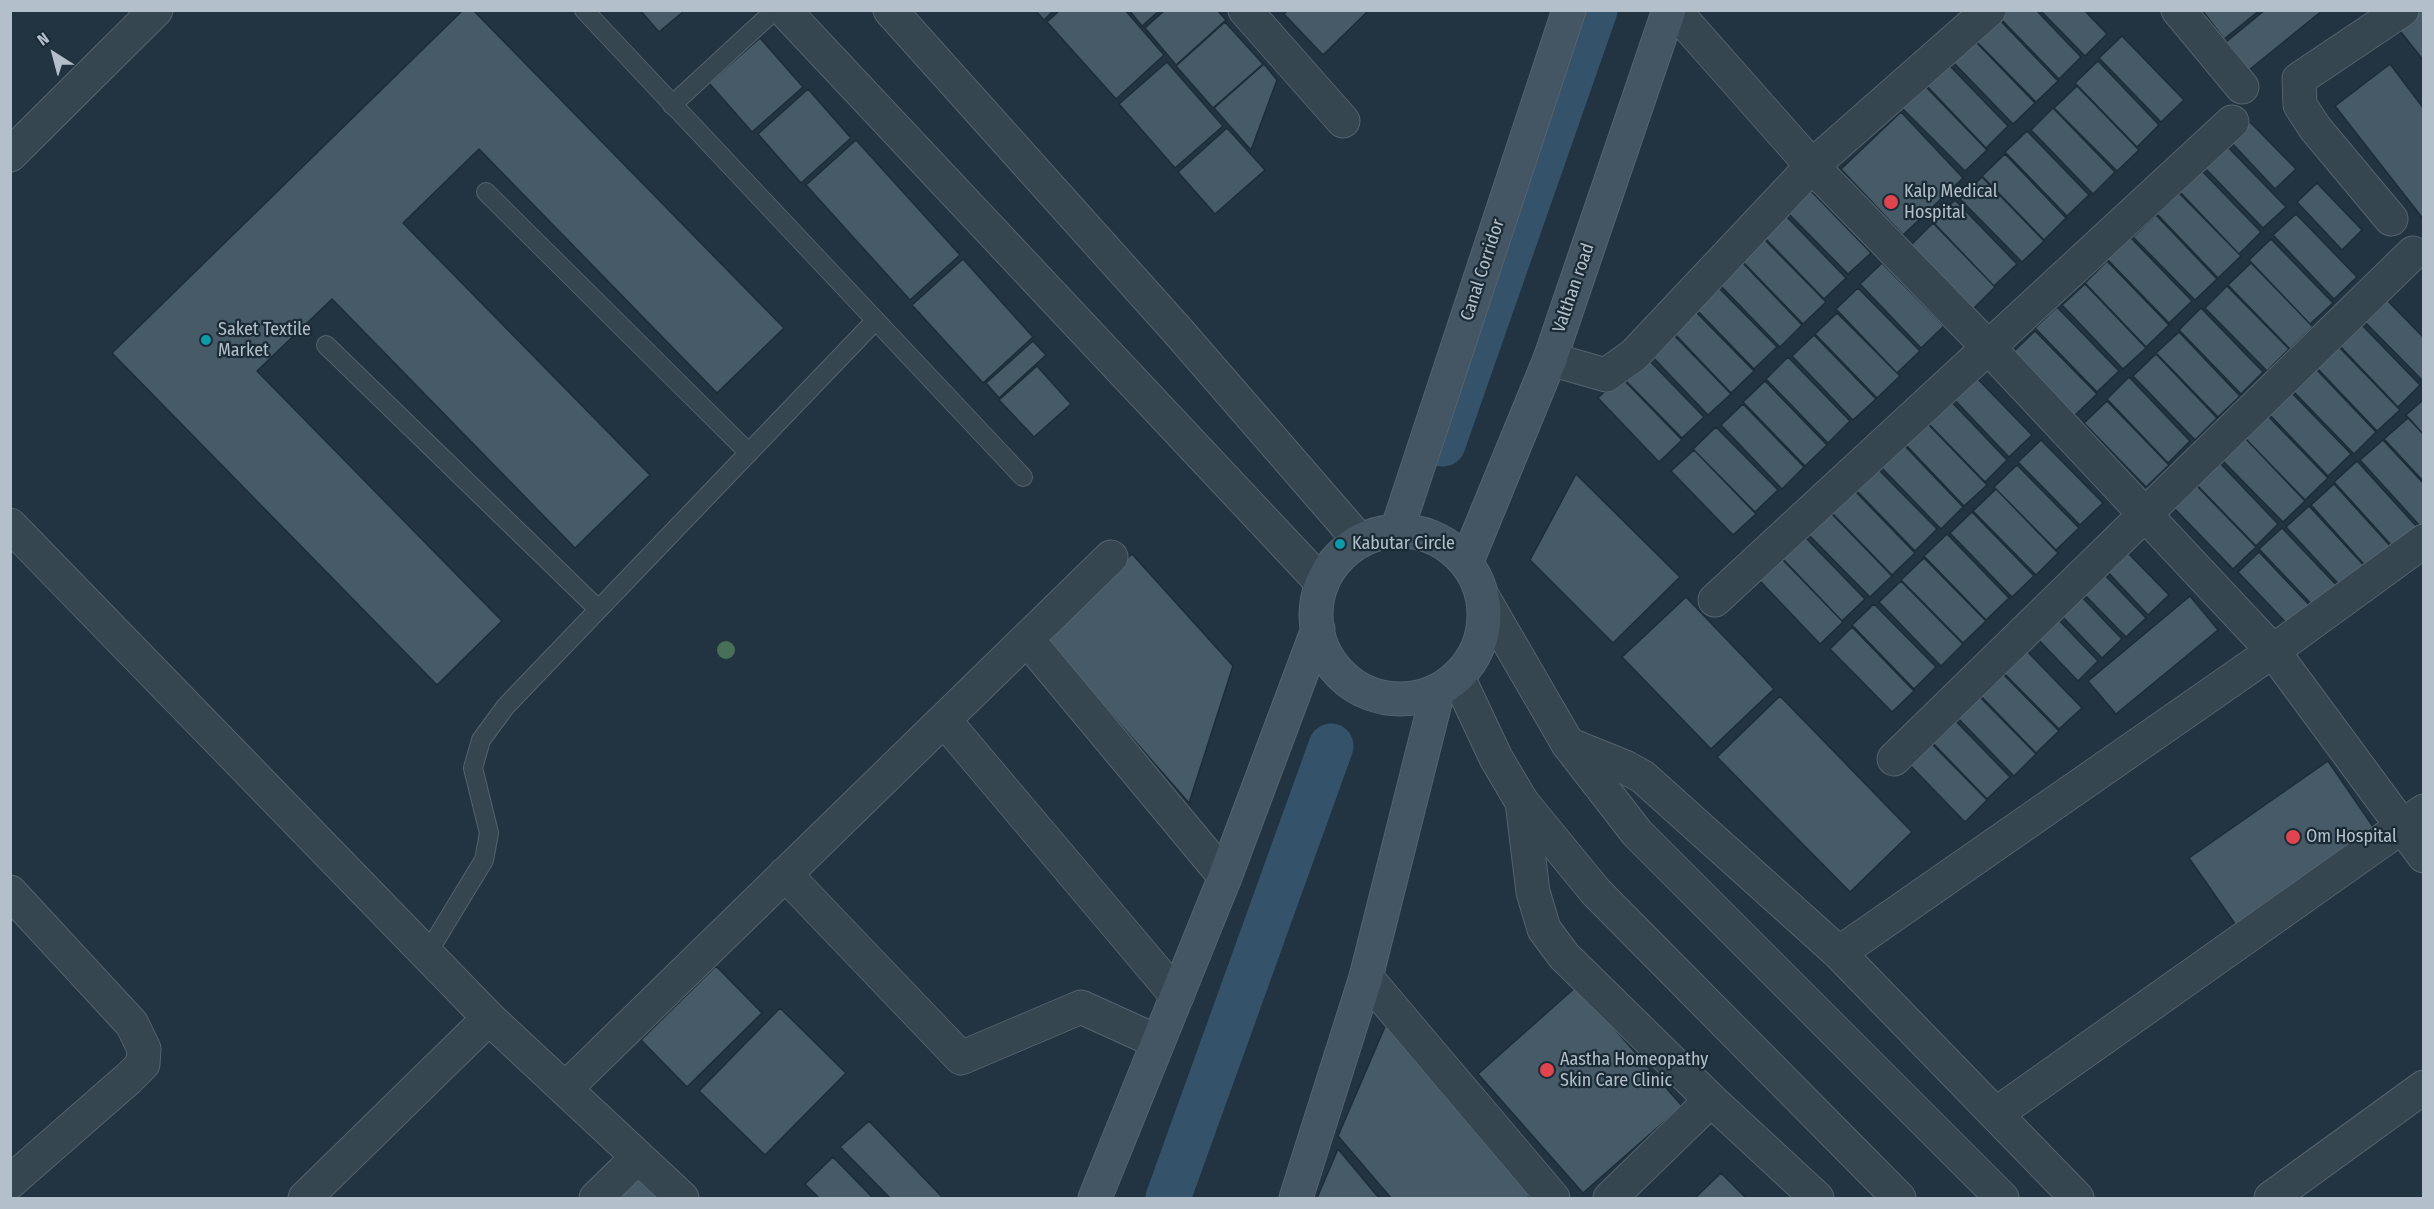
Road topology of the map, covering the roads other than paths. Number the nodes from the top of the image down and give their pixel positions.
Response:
1 (156, 10) edge
2 (584, 10) edge
3 (775, 10) edge
4 (784, 10) edge
5 (890, 10) edge
6 (1245, 10) edge
7 (1569, 10) edge
8 (1669, 10) edge
9 (1674, 10) edge
10 (1989, 10) edge
11 (2178, 10) edge
12 (2402, 10) edge
13 (2242, 87) dead end
14 (672, 105) junction
15 (1343, 121) dead end
16 (2232, 122) dead end
17 (10, 155) edge
18 (1812, 166) junction
19 (486, 192) dead end
20 (2391, 219) dead end
21 (2413, 253) dead end
22 (875, 321) junction
23 (326, 345) dead end
24 (1989, 348) junction
25 (1550, 359) junction
26 (749, 453) junction
27 (1023, 477) dead end
28 (2144, 514) junction
29 (10, 525) edge
30 (1397, 530) junction
31 (1360, 541) junction
32 (2424, 541) edge
33 (1111, 557) dead end
34 (1467, 561) junction
35 (1322, 583) junction
36 (1484, 599) junction
37 (1715, 600) dead end
38 (598, 609) junction
39 (1318, 629) junction
40 (1027, 639) junction
41 (2273, 651) junction
42 (1448, 684) junction
43 (944, 720) junction
44 (1568, 744) junction
45 (1894, 759) dead end
46 (1522, 802) junction
47 (2413, 818) edge
48 (2424, 856) edge
49 (785, 874) junction
50 (1225, 877) junction
51 (10, 892) edge
52 (1839, 953) junction
53 (427, 954) junction
54 (1366, 977) junction
55 (1177, 996) junction
56 (489, 1018) junction
57 (1158, 1042) junction
58 (2424, 1087) edge
59 (565, 1089) junction
60 (1711, 1100) junction
61 (1996, 1114) junction
62 (638, 1157) junction
63 (10, 1182) edge
64 (1806, 1195) edge
65 (305, 1198) edge
66 (596, 1198) edge
67 (682, 1198) edge
68 (1095, 1198) edge
69 (1296, 1198) edge
70 (1553, 1198) edge
71 (1610, 1198) edge
72 (1899, 1198) edge
73 (2002, 1198) edge
74 (2077, 1198) edge
75 (2271, 1198) edge

1 - 17 street
2 - 14 lane
3 - 14 lane
4 - 35 street
5 - 31 street
6 - 15 street
7 - 30 main road, Canal Corridor
8 - 25 main road, Valthan road
9 - 18 street
10 - 18 street
11 - 13 street
12 - 20 street
14 - 22 lane
16 - 24 street
18 - 24 street
18 - 25 street
19 - 26 lane
21 - 28 street
22 - 26 lane
22 - 27 lane
23 - 38 lane
24 - 28 street
24 - 37 street
25 - 34 main road, Valthan road
26 - 38 lane
28 - 41 street
28 - 45 street
29 - 53 street
30 - 31 main road
30 - 34 main road
31 - 35 main road
32 - 41 street
33 - 40 street
34 - 36 main road
35 - 39 main road
36 - 42 main road
36 - 44 street
38 - 53 lane
39 - 42 main road
39 - 50 main road
40 - 43 street
40 - 50 street
41 - 47 street
41 - 52 street
42 - 46 street
42 - 54 main road
43 - 49 street
43 - 55 street
44 - 52 street
44 - 73 street
46 - 60 street
46 - 72 street
47 - 48 street
47 - 61 street
49 - 57 street
49 - 59 street
50 - 55 main road
51 - 63 street
52 - 61 street
53 - 56 street
54 - 69 main road
54 - 70 street
55 - 57 main road
56 - 59 street
56 - 65 street
57 - 68 main road
58 - 75 street
59 - 62 street
60 - 64 street
60 - 71 street
61 - 74 street
62 - 66 street
62 - 67 street

